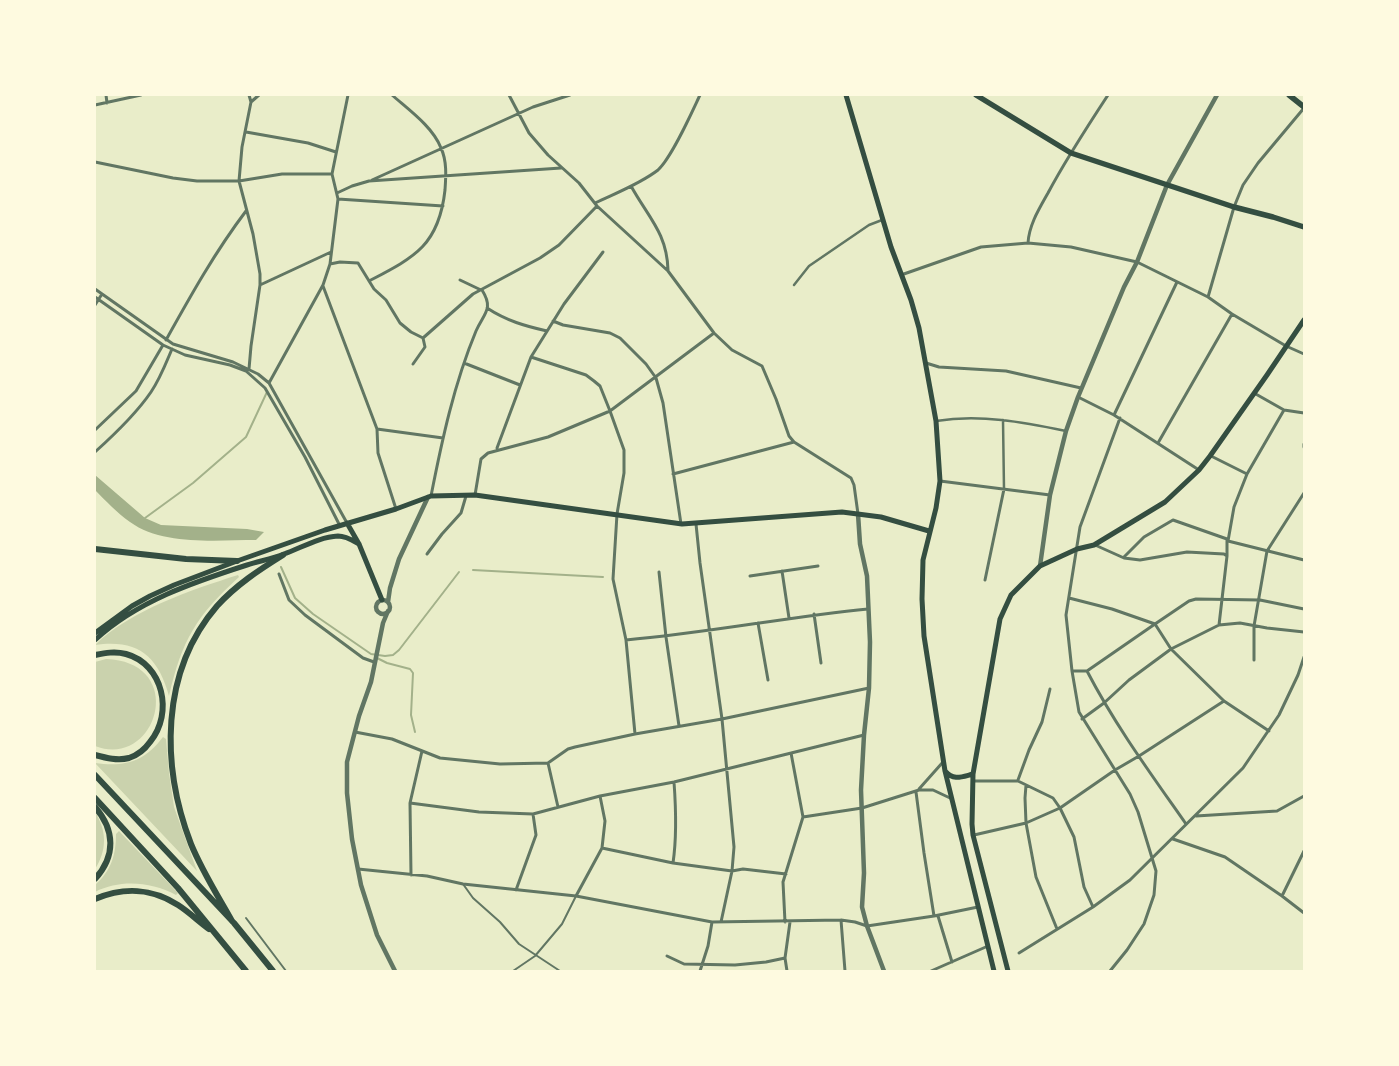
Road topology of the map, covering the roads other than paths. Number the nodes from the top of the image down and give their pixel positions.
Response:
1 (106, 95) edge
2 (141, 95) edge
3 (250, 95) edge
4 (259, 95) edge
5 (348, 95) edge
6 (392, 95) edge
7 (509, 95) edge
8 (570, 95) edge
9 (700, 95) edge
10 (846, 95) edge
11 (976, 95) edge
12 (1108, 95) edge
13 (1217, 95) edge
14 (1289, 95) edge
15 (251, 102) junction
16 (108, 104) junction
17 (95, 105) edge
18 (1304, 108) edge
19 (518, 114) junction
20 (246, 132) junction
21 (442, 148) junction
22 (336, 152) junction
23 (1071, 153) junction
24 (95, 162) edge
25 (561, 168) junction
26 (332, 174) junction
27 (446, 176) junction
28 (239, 181) junction
29 (369, 181) junction
30 (1167, 185) junction
31 (630, 186) junction
32 (337, 193) junction
33 (338, 200) junction
34 (596, 204) junction
35 (443, 206) junction
36 (1234, 207) junction
37 (246, 211) junction
38 (884, 220) junction
39 (1304, 227) edge
40 (1028, 243) junction
41 (332, 252) junction
42 (603, 252) dead end
43 (1137, 262) junction
44 (330, 264) junction
45 (668, 271) junction
46 (901, 275) junction
47 (460, 280) dead end
48 (370, 281) junction
49 (1177, 282) junction
50 (260, 285) junction
51 (323, 285) junction
52 (794, 285) dead end
53 (95, 289) edge
54 (482, 290) junction
55 (102, 294) junction
56 (1208, 297) junction
57 (97, 299) edge
58 (95, 305) edge
59 (488, 308) junction
60 (1232, 314) junction
61 (1304, 320) edge
62 (553, 321) junction
63 (547, 331) junction
64 (714, 333) junction
65 (423, 338) junction
66 (166, 340) junction
67 (163, 345) junction
68 (1286, 346) junction
69 (172, 349) junction
70 (1304, 354) edge
71 (531, 357) junction
72 (464, 363) junction
73 (926, 363) junction
74 (412, 364) dead end
75 (249, 369) junction
76 (656, 378) junction
77 (269, 384) junction
78 (520, 385) junction
79 (1081, 388) junction
80 (1254, 393) junction
81 (1078, 397) junction
82 (1284, 410) junction
83 (610, 411) junction
84 (1304, 413) edge
85 (1114, 414) junction
86 (1120, 418) junction
87 (1003, 420) junction
88 (936, 421) junction
89 (377, 429) junction
90 (95, 430) edge
91 (1066, 431) junction
92 (444, 438) junction
93 (794, 442) junction
94 (1158, 442) junction
95 (497, 449) junction
96 (95, 452) edge
97 (1210, 456) junction
98 (1199, 470) junction
99 (673, 474) junction
100 (1247, 474) junction
101 (940, 481) junction
102 (1004, 489) junction
103 (1304, 493) edge
104 (466, 495) junction
105 (475, 495) junction
106 (1050, 495) junction
107 (429, 496) junction
108 (396, 509) junction
109 (618, 514) junction
110 (858, 514) junction
111 (347, 523) junction
112 (682, 524) junction
113 (696, 524) junction
114 (340, 526) junction
115 (929, 531) junction
116 (1228, 540) junction
117 (359, 544) junction
118 (1094, 545) junction
119 (95, 548) edge
120 (1078, 549) junction
121 (1267, 551) junction
122 (427, 554) dead end
123 (283, 555) junction
124 (1227, 556) junction
125 (1124, 558) junction
126 (1304, 560) edge
127 (236, 561) junction
128 (818, 566) dead end
129 (1040, 566) junction
130 (782, 571) junction
131 (659, 572) dead end
132 (278, 574) dead end
133 (750, 576) dead end
134 (985, 580) dead end
135 (1069, 598) junction
136 (1222, 598) junction
137 (1260, 600) junction
138 (385, 601) junction
139 (868, 609) junction
140 (1304, 609) edge
141 (388, 611) junction
142 (379, 612) junction
143 (814, 614) junction
144 (789, 618) junction
145 (383, 623) junction
146 (758, 623) junction
147 (1155, 624) junction
148 (1219, 624) junction
149 (1254, 626) junction
150 (710, 630) junction
151 (1304, 632) edge
152 (95, 633) edge
153 (666, 637) junction
154 (95, 640) edge
155 (626, 640) junction
156 (1171, 649) junction
157 (95, 654) edge
158 (1304, 657) edge
159 (1254, 660) dead end
160 (374, 662) junction
161 (821, 663) dead end
162 (1072, 671) junction
163 (1087, 671) junction
164 (1298, 676) junction
165 (1304, 676) edge
166 (768, 680) dead end
167 (870, 688) junction
168 (1050, 690) dead end
169 (1224, 701) junction
170 (1104, 703) junction
171 (722, 719) junction
172 (1082, 719) junction
173 (679, 726) junction
174 (1269, 731) junction
175 (355, 732) junction
176 (635, 734) junction
177 (864, 735) junction
178 (422, 751) junction
179 (791, 753) junction
180 (95, 755) edge
181 (1138, 756) junction
182 (943, 762) junction
183 (548, 763) junction
184 (728, 769) junction
185 (1115, 770) junction
186 (945, 771) junction
187 (973, 774) junction
188 (95, 775) edge
189 (972, 781) junction
190 (1018, 781) junction
191 (674, 782) junction
192 (1026, 785) junction
193 (917, 791) junction
194 (600, 796) junction
195 (1304, 796) edge
196 (95, 798) edge
197 (950, 798) junction
198 (410, 804) junction
199 (95, 807) edge
200 (558, 807) junction
201 (862, 808) junction
202 (1060, 808) junction
203 (533, 814) junction
204 (1195, 816) junction
205 (802, 817) junction
206 (1026, 823) junction
207 (1186, 824) junction
208 (973, 835) junction
209 (1173, 839) junction
210 (602, 848) junction
211 (1304, 852) edge
212 (1153, 859) junction
213 (673, 863) junction
214 (358, 869) junction
215 (732, 871) junction
216 (786, 874) junction
217 (411, 875) junction
218 (95, 879) edge
219 (463, 884) junction
220 (516, 890) junction
221 (576, 896) junction
222 (1282, 896) junction
223 (95, 899) edge
224 (978, 907) junction
225 (1093, 907) junction
226 (1304, 913) edge
227 (936, 916) junction
228 (246, 918) dead end
229 (841, 920) junction
230 (233, 922) junction
231 (712, 922) junction
232 (721, 922) junction
233 (784, 922) junction
234 (790, 922) junction
235 (867, 926) junction
236 (1057, 929) junction
237 (214, 932) junction
238 (988, 946) junction
239 (1019, 953) dead end
240 (534, 956) junction
241 (667, 956) dead end
242 (785, 958) junction
243 (952, 962) junction
244 (702, 964) junction
245 (246, 971) edge
246 (272, 971) edge
247 (286, 971) edge
248 (395, 971) edge
249 (513, 971) edge
250 (560, 971) edge
251 (700, 971) edge
252 (787, 971) edge
253 (845, 971) edge
254 (884, 971) edge
255 (931, 971) edge
256 (994, 971) edge
257 (1008, 971) edge
258 (1110, 971) edge

1 - 16 street
2 - 16 street
3 - 15 street
4 - 15 street
5 - 22 street
6 - 21 street
7 - 19 street
8 - 19 street
9 - 31 street
10 - 38 main road
11 - 23 main road
12 - 23 street
13 - 30 street
14 - 18 main road
15 - 20 street
16 - 17 street
18 - 36 street
19 - 21 street
19 - 25 street
20 - 22 street
20 - 28 street
21 - 27 street
21 - 29 street
22 - 26 street
23 - 30 main road
23 - 40 street
24 - 28 street
25 - 27 street
25 - 34 street
26 - 28 street
26 - 32 street
27 - 29 street
27 - 35 street
28 - 37 street
29 - 32 street
30 - 36 main road
30 - 43 street
31 - 34 street
31 - 45 street
32 - 33 street
33 - 35 street
33 - 41 street
34 - 45 street
34 - 54 street
35 - 48 street
36 - 39 main road
36 - 56 street
37 - 50 street
37 - 66 street
38 - 46 main road
38 - 52 street
40 - 43 street
40 - 46 street
41 - 44 street
41 - 50 street
42 - 62 street
43 - 49 street
43 - 79 street
44 - 48 street
44 - 51 street
45 - 64 street
46 - 73 main road
47 - 54 street
48 - 65 street
49 - 56 street
49 - 85 street
50 - 75 street
51 - 77 street
51 - 89 street
53 - 55 street
54 - 59 street
54 - 65 street
55 - 57 street
55 - 66 street
56 - 60 street
57 - 58 street
57 - 67 street
59 - 63 street
59 - 72 street
60 - 68 street
60 - 94 street
61 - 68 main road
62 - 63 street
62 - 76 street
63 - 71 street
64 - 76 street
64 - 93 street
65 - 74 street
66 - 75 street
67 - 69 street
67 - 90 street
68 - 70 street
68 - 80 main road
69 - 96 street
69 - 114 street
71 - 78 street
71 - 83 street
72 - 78 street
72 - 92 street
73 - 79 street
73 - 88 main road
75 - 77 street
76 - 83 street
76 - 99 street
77 - 111 street
78 - 95 street
79 - 81 street
80 - 82 street
80 - 97 main road
81 - 85 street
81 - 91 street
82 - 84 street
82 - 100 street
83 - 95 street
83 - 109 street
85 - 86 street
86 - 94 street
86 - 120 street
87 - 88 street
87 - 91 street
87 - 102 street
88 - 101 main road
89 - 92 street
89 - 108 street
91 - 106 street
92 - 107 street
93 - 99 street
93 - 110 street
94 - 98 street
95 - 105 street
97 - 98 main road
97 - 100 street
98 - 118 main road
99 - 112 street
100 - 116 street
101 - 102 street
101 - 115 main road
102 - 106 street
102 - 134 street
103 - 121 street
104 - 105 main road
104 - 107 main road
104 - 122 street
105 - 109 main road
106 - 129 street
107 - 108 main road
107 - 138 street
108 - 111 main road
109 - 112 main road
109 - 155 street
110 - 113 main road
110 - 115 main road
110 - 139 street
111 - 114 main road
111 - 117 main road
112 - 113 main road
113 - 150 street
114 - 127 main road
115 - 182 main road
116 - 121 street
116 - 124 street
116 - 125 street
117 - 123 main road
117 - 138 main road
118 - 120 main road
118 - 125 street
119 - 127 highway
120 - 129 main road
120 - 135 street
121 - 126 street
121 - 137 street
123 - 154 main road
123 - 230 highway
124 - 125 street
124 - 136 street
127 - 152 main road
128 - 130 street
129 - 187 main road
130 - 133 street
130 - 144 street
131 - 153 street
132 - 160 street
135 - 147 street
135 - 162 street
136 - 137 street
136 - 147 street
136 - 148 street
137 - 140 street
137 - 149 street
138 - 141 street
138 - 142 street
139 - 143 street
139 - 167 street
141 - 142 street
141 - 145 street
142 - 145 street
143 - 144 street
143 - 161 street
144 - 146 street
145 - 160 street
146 - 150 street
146 - 166 street
147 - 156 street
147 - 163 street
148 - 149 street
148 - 156 street
149 - 151 street
149 - 159 street
150 - 153 street
150 - 171 street
153 - 155 street
153 - 173 street
155 - 176 street
156 - 169 street
156 - 170 street
157 - 180 highway
158 - 164 street
160 - 175 street
162 - 163 street
162 - 172 street
163 - 170 street
164 - 165 street
164 - 174 street
167 - 171 street
167 - 177 street
168 - 190 street
169 - 174 street
169 - 181 street
170 - 172 street
170 - 181 street
171 - 173 street
171 - 184 street
172 - 185 street
173 - 176 street
174 - 204 street
175 - 178 street
175 - 214 street
176 - 183 street
177 - 179 street
177 - 201 street
178 - 183 street
178 - 198 street
179 - 184 street
179 - 205 street
181 - 185 street
181 - 207 street
182 - 186 main road
182 - 193 street
183 - 200 street
184 - 191 street
184 - 215 street
185 - 202 street
185 - 212 street
186 - 187 main road
186 - 197 main road
187 - 189 main road
188 - 230 highway
189 - 190 street
189 - 208 main road
190 - 192 street
191 - 194 street
191 - 213 street
192 - 202 street
192 - 206 street
193 - 197 street
193 - 201 street
193 - 227 street
194 - 200 street
194 - 210 street
195 - 204 street
196 - 237 highway
197 - 224 main road
198 - 203 street
198 - 217 street
199 - 218 highway
200 - 203 street
201 - 205 street
201 - 235 street
202 - 206 street
202 - 225 street
203 - 220 street
204 - 207 street
205 - 216 street
206 - 208 street
206 - 236 street
207 - 209 street
208 - 257 main road
209 - 212 street
209 - 222 street
210 - 213 street
210 - 221 street
211 - 222 street
212 - 225 street
212 - 258 street
213 - 215 street
214 - 217 street
214 - 248 street
215 - 216 street
215 - 232 street
216 - 233 street
217 - 219 street
219 - 220 street
219 - 240 lane
220 - 221 street
221 - 231 street
221 - 240 lane
222 - 226 street
223 - 237 highway
224 - 227 street
224 - 238 main road
225 - 236 street
227 - 235 street
227 - 243 street
228 - 247 lane
229 - 234 street
229 - 235 street
229 - 253 street
230 - 246 highway
231 - 232 street
231 - 244 street
232 - 233 street
233 - 234 street
234 - 242 street
235 - 254 street
236 - 239 street
237 - 245 highway
238 - 243 street
238 - 256 main road
240 - 249 lane
240 - 250 lane
241 - 244 street
242 - 244 street
242 - 252 street
243 - 255 street
244 - 251 street

